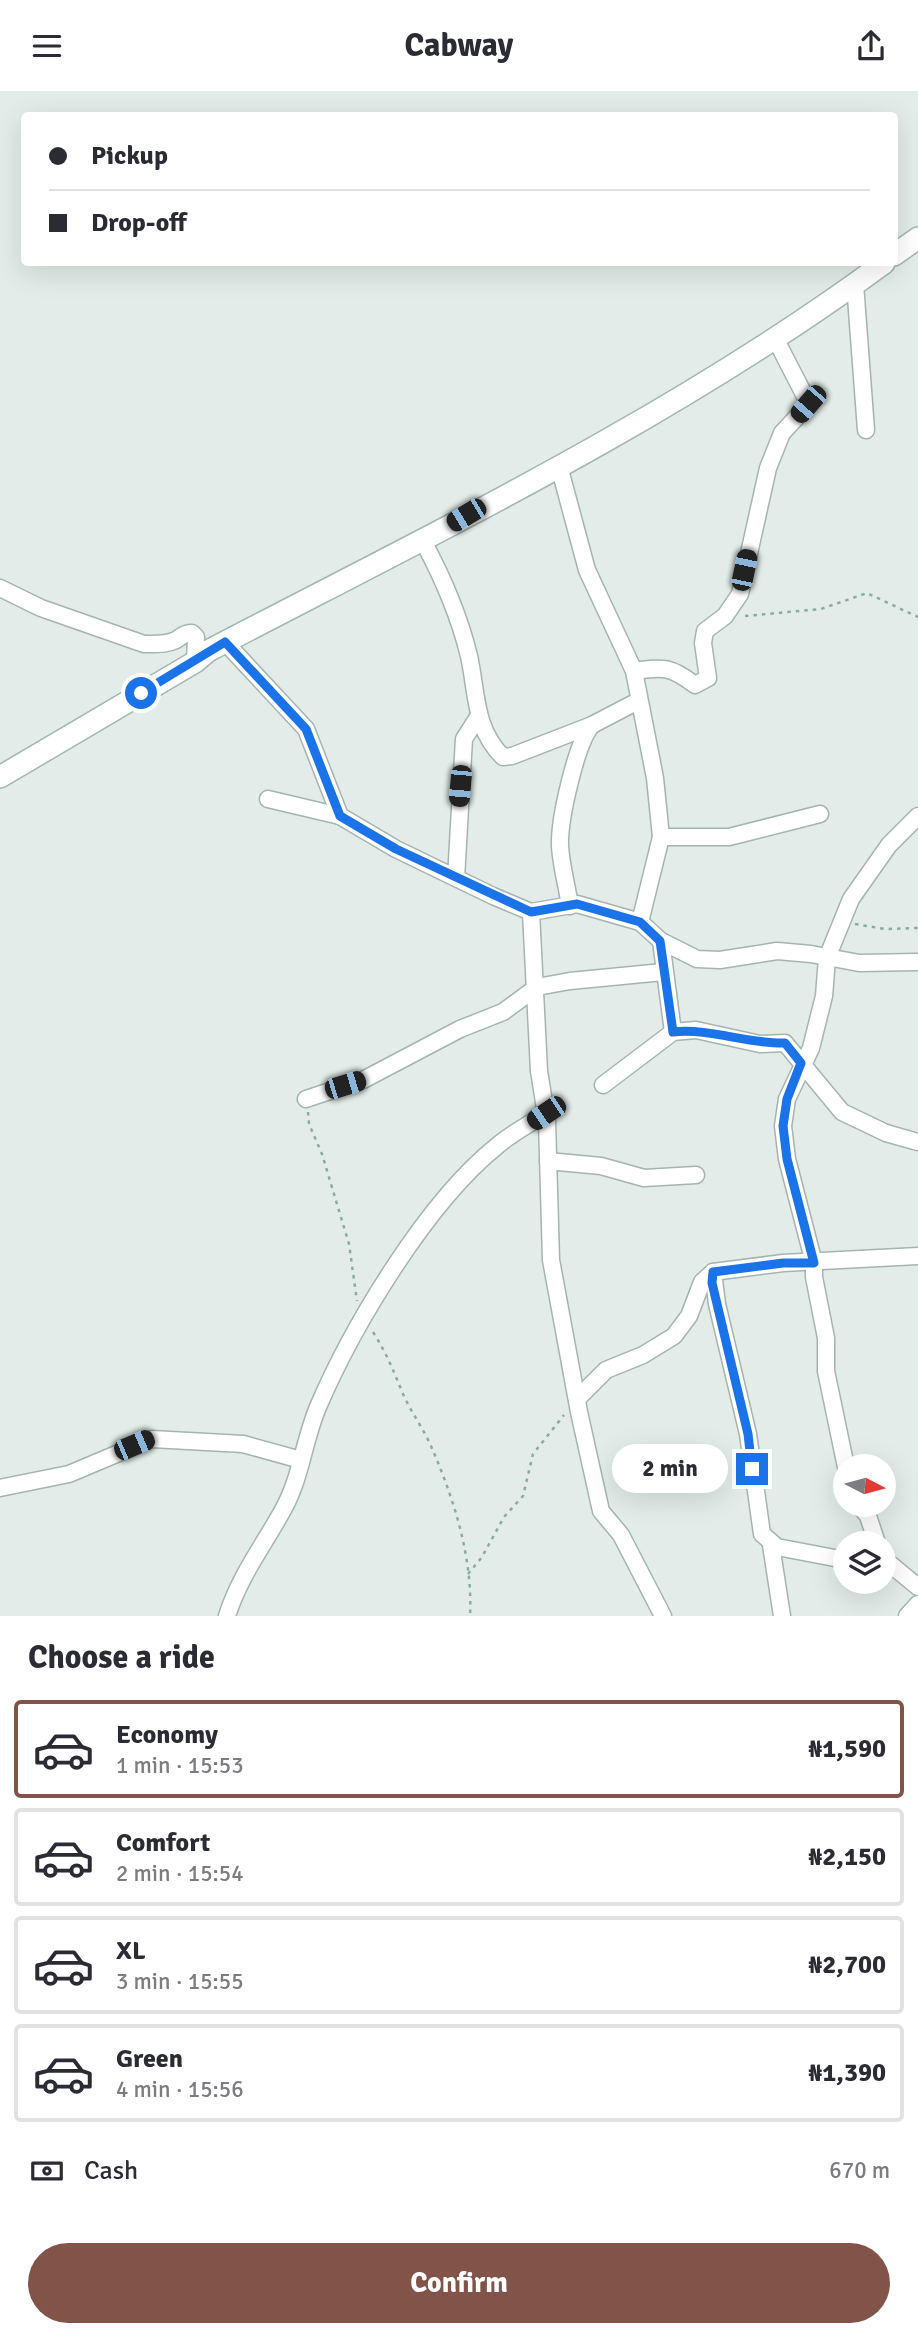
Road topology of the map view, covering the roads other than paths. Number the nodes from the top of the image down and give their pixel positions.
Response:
1 (918, 238) edge
2 (898, 252) edge
3 (880, 266) edge
4 (855, 284) junction
5 (775, 338) junction
6 (866, 430) dead end
7 (559, 465) junction
8 (423, 541) junction
9 (0, 588) edge
10 (225, 642) junction
11 (195, 662) junction
12 (634, 671) junction
13 (638, 701) junction
14 (478, 717) junction
15 (592, 725) junction
16 (0, 777) edge
17 (268, 799) dead end
18 (820, 814) dead end
19 (340, 816) junction
20 (918, 816) edge
21 (660, 837) junction
22 (456, 879) junction
23 (570, 906) junction
24 (531, 912) junction
25 (640, 922) junction
26 (660, 941) junction
27 (827, 958) junction
28 (918, 962) edge
29 (663, 972) junction
30 (537, 987) junction
31 (673, 1032) junction
32 (801, 1063) junction
33 (603, 1085) dead end
34 (306, 1098) road end
35 (546, 1113) junction
36 (918, 1142) edge
37 (548, 1161) junction
38 (696, 1175) dead end
39 (918, 1256) edge
40 (814, 1263) junction
41 (713, 1272) junction
42 (577, 1399) junction
43 (843, 1454) edge
44 (301, 1460) junction
45 (0, 1488) edge
46 (771, 1545) junction
47 (833, 1558) edge
48 (896, 1571) edge
49 (916, 1588) edge
50 (918, 1604) edge
51 (227, 1616) edge
52 (663, 1616) edge
53 (782, 1616) edge
54 (907, 1616) edge

1 - 2 street
3 - 4 street
4 - 5 street
4 - 6 street
5 - 7 street
5 - 12 street
7 - 8 street
7 - 12 street
8 - 10 street
8 - 14 street
9 - 11 street
10 - 11 street
10 - 19 street
11 - 16 street
12 - 13 street
13 - 15 street
13 - 21 street
14 - 15 street
14 - 22 street
15 - 23 street
17 - 19 street
18 - 21 street
19 - 22 street
20 - 27 street
21 - 25 street
22 - 24 street
23 - 24 street
23 - 25 street
24 - 30 street
25 - 26 street
26 - 27 street
26 - 29 street
27 - 28 street
27 - 32 street
29 - 30 street
29 - 31 street
30 - 34 street
30 - 35 street
31 - 32 street
31 - 33 street
32 - 36 street
32 - 40 street
35 - 37 street
35 - 44 street
37 - 38 street
37 - 42 street
39 - 40 street
40 - 41 street
40 - 43 street
41 - 42 street
41 - 46 street
42 - 52 street
44 - 45 street
44 - 51 street
46 - 47 street
46 - 53 street
48 - 49 street
50 - 54 street

